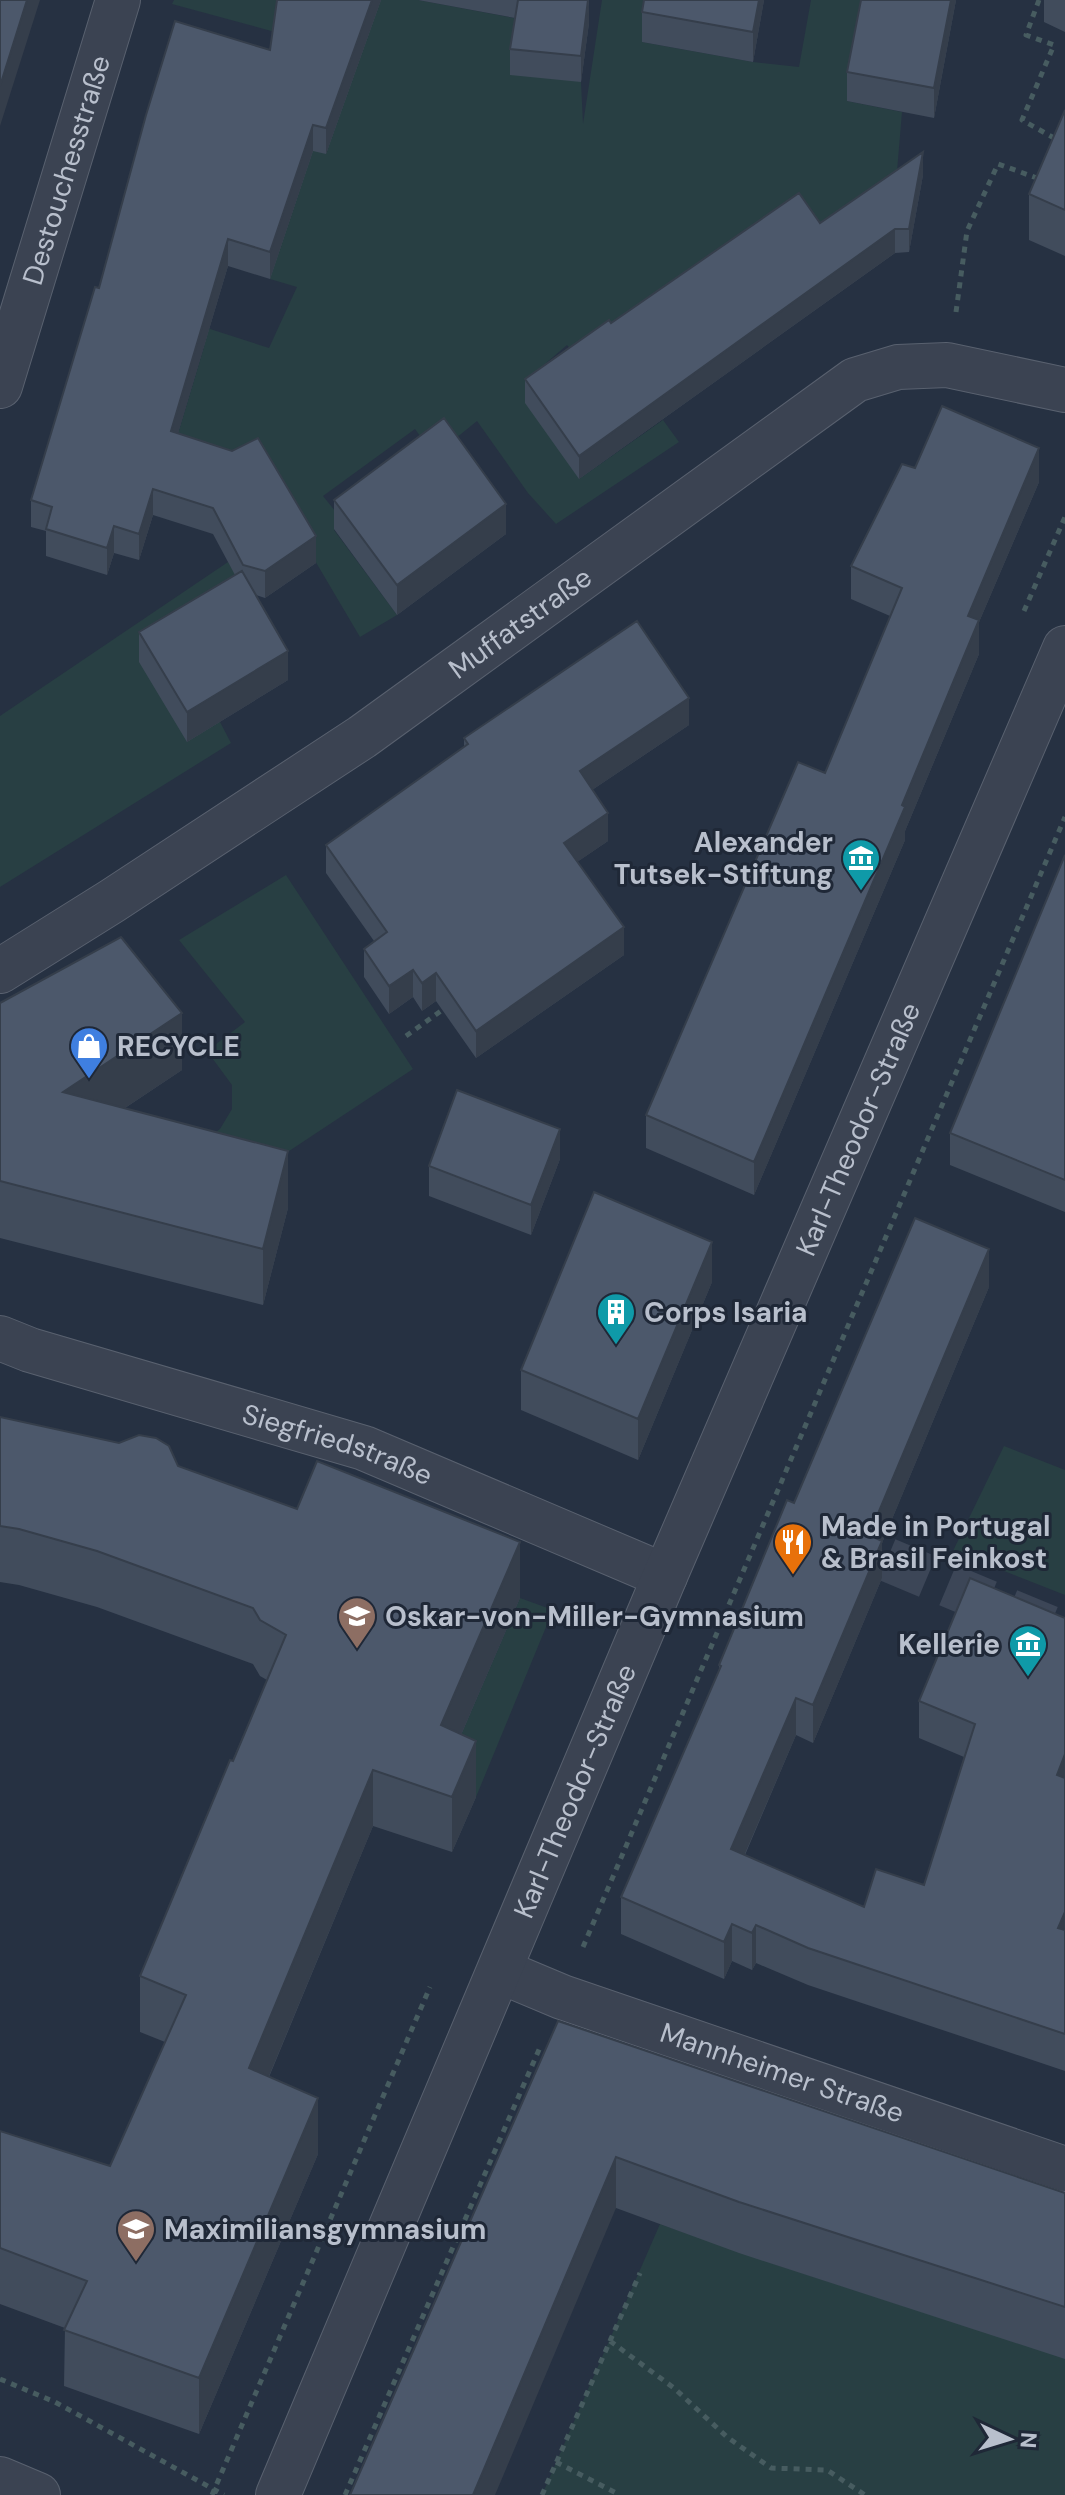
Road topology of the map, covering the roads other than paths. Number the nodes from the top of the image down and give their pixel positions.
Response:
1 (118, 0) edge
2 (0, 386) edge
3 (1065, 390) edge
4 (1065, 648) edge
5 (0, 971) edge
6 (0, 1338) edge
7 (665, 1576) junction
8 (500, 1971) junction
9 (1065, 2169) edge
10 (0, 2479) edge
11 (38, 2495) edge
12 (278, 2495) edge

1 - 2 street, Destouchesstraße
3 - 5 street, Muffatstraße
4 - 7 street, Karl-Theodor-Straße
6 - 7 street, Siegfriedstraße
7 - 8 street, Karl-Theodor-Straße
8 - 9 street, Mannheimer Straße
8 - 12 street, Karl-Theodor-Straße
10 - 11 street

